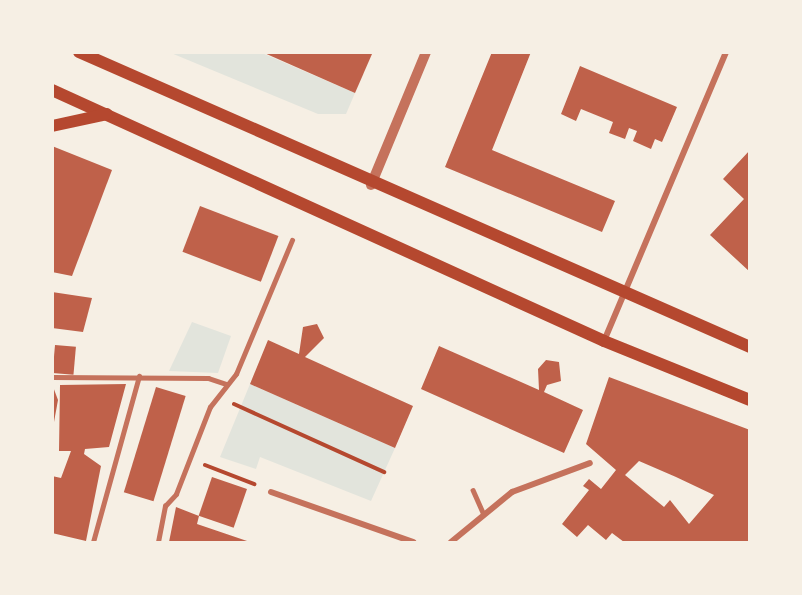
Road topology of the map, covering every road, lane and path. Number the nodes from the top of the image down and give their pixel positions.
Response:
1 (79, 52) edge
2 (102, 52) edge
3 (426, 52) edge
4 (726, 52) edge
5 (111, 65) junction
6 (52, 90) edge
7 (107, 114) junction
8 (52, 126) edge
9 (371, 185) junction
10 (292, 240) dead end
11 (623, 295) junction
12 (604, 341) junction
13 (750, 347) edge
14 (139, 376) junction
15 (52, 377) edge
16 (227, 384) junction
17 (750, 400) edge
18 (240, 407) dead end
19 (590, 463) dead end
20 (215, 469) dead end
21 (384, 472) dead end
22 (244, 479) dead end
23 (473, 490) dead end
24 (271, 492) dead end
25 (483, 512) junction
26 (93, 543) edge
27 (158, 543) edge
28 (413, 543) edge
29 (452, 543) edge

1 - 5 main road
2 - 5 main road
3 - 9 street
4 - 11 street
5 - 9 main road
6 - 7 main road
7 - 8 main road
7 - 12 main road
9 - 11 main road
10 - 16 lane
11 - 12 street
11 - 13 main road
12 - 17 main road
14 - 15 lane
14 - 16 lane
14 - 26 lane
16 - 27 lane
18 - 21 path
19 - 25 street
20 - 22 path
23 - 25 lane
24 - 28 street
25 - 29 street

